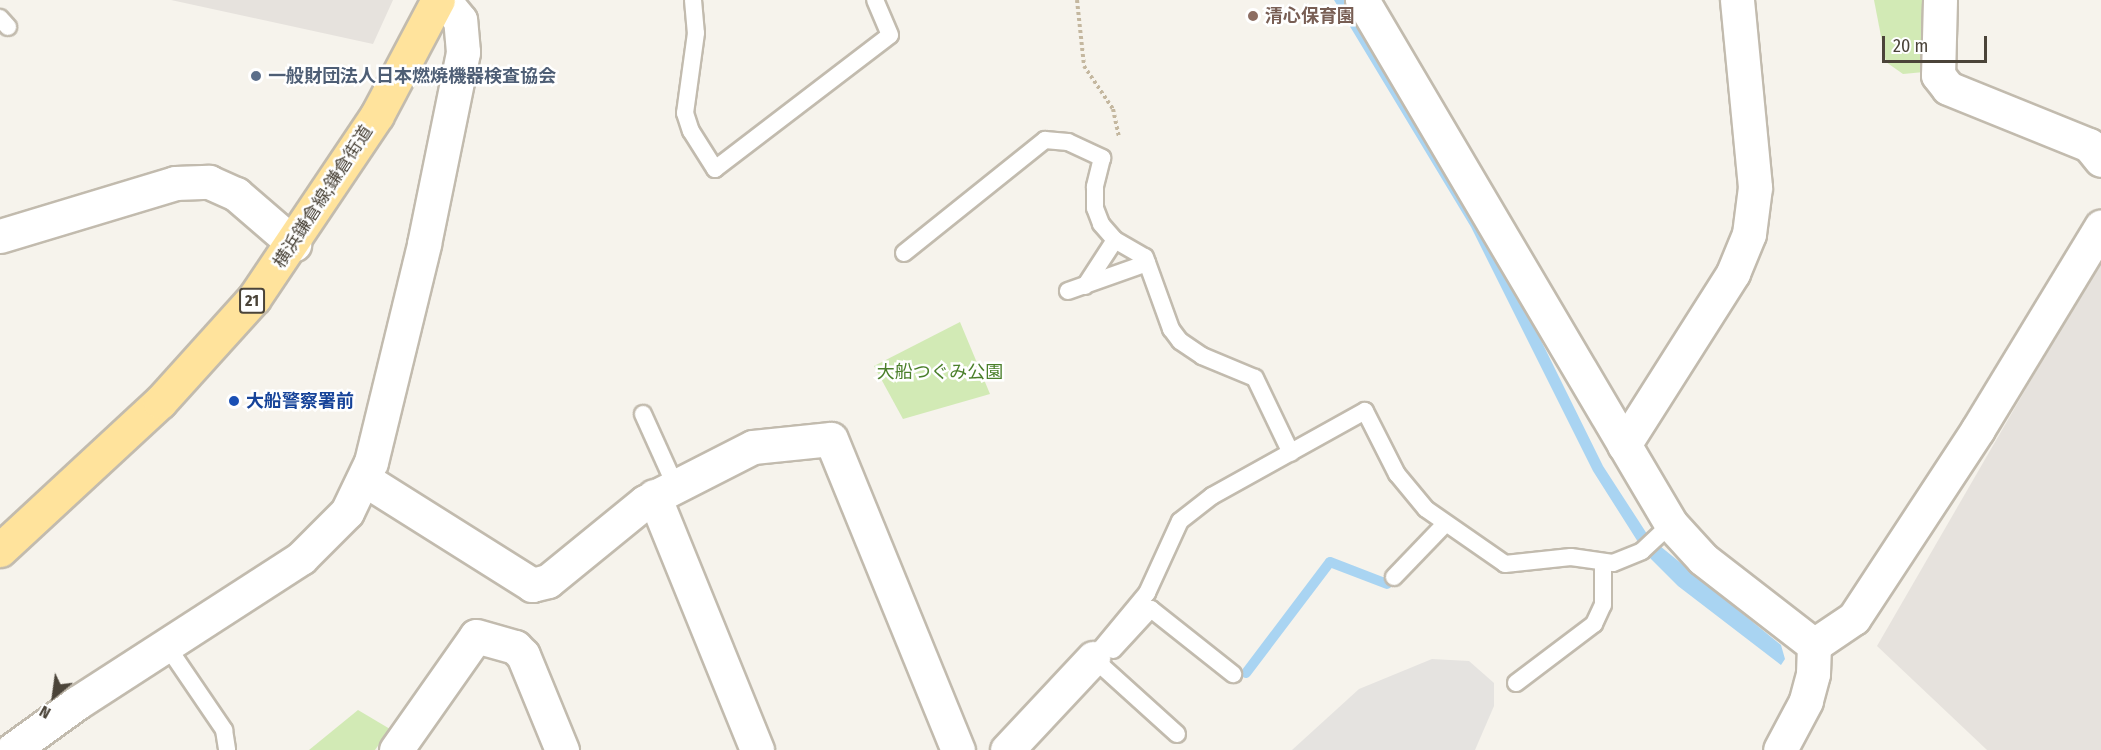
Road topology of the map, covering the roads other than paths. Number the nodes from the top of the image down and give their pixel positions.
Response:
1 (438, 0) edge
2 (444, 0) edge
3 (693, 0) edge
4 (875, 0) edge
5 (1362, 0) edge
6 (1737, 0) edge
7 (1940, 0) edge
8 (2101, 160) edge
9 (2101, 227) edge
10 (0, 236) edge
11 (1115, 240) junction
12 (294, 244) junction
13 (904, 253) dead end
14 (1147, 263) junction
15 (1085, 286) junction
16 (1068, 291) dead end
17 (643, 414) dead end
18 (1624, 446) junction
19 (1291, 453) junction
20 (364, 479) junction
21 (665, 491) junction
22 (1445, 524) junction
23 (1671, 524) junction
24 (0, 550) edge
25 (1603, 564) junction
26 (1394, 577) dead end
27 (1814, 645) junction
28 (167, 646) junction
29 (1096, 662) junction
30 (1233, 674) dead end
31 (1516, 683) dead end
32 (1177, 734) dead end
33 (12, 750) edge
34 (227, 750) edge
35 (396, 750) edge
36 (562, 750) edge
37 (757, 750) edge
38 (958, 750) edge
39 (1007, 750) edge
40 (1780, 750) edge

1 - 12 main road, 横浜鎌倉線;鎌倉街道 / 21
2 - 20 street
3 - 4 lane
5 - 18 street
6 - 18 street
7 - 8 street
9 - 27 street
10 - 12 street
11 - 13 lane
11 - 14 lane
11 - 15 lane
12 - 24 main road, 横浜鎌倉線;鎌倉街道 / 21
14 - 15 lane
14 - 19 lane
15 - 16 lane
17 - 21 lane
18 - 23 street
19 - 22 lane
19 - 29 lane
20 - 21 street
20 - 28 street
21 - 37 street
21 - 38 street
22 - 25 lane
22 - 26 lane
23 - 25 lane
23 - 27 street
25 - 31 lane
27 - 40 street
28 - 33 street
28 - 34 lane
29 - 30 lane
29 - 32 lane
29 - 39 street
35 - 36 street

